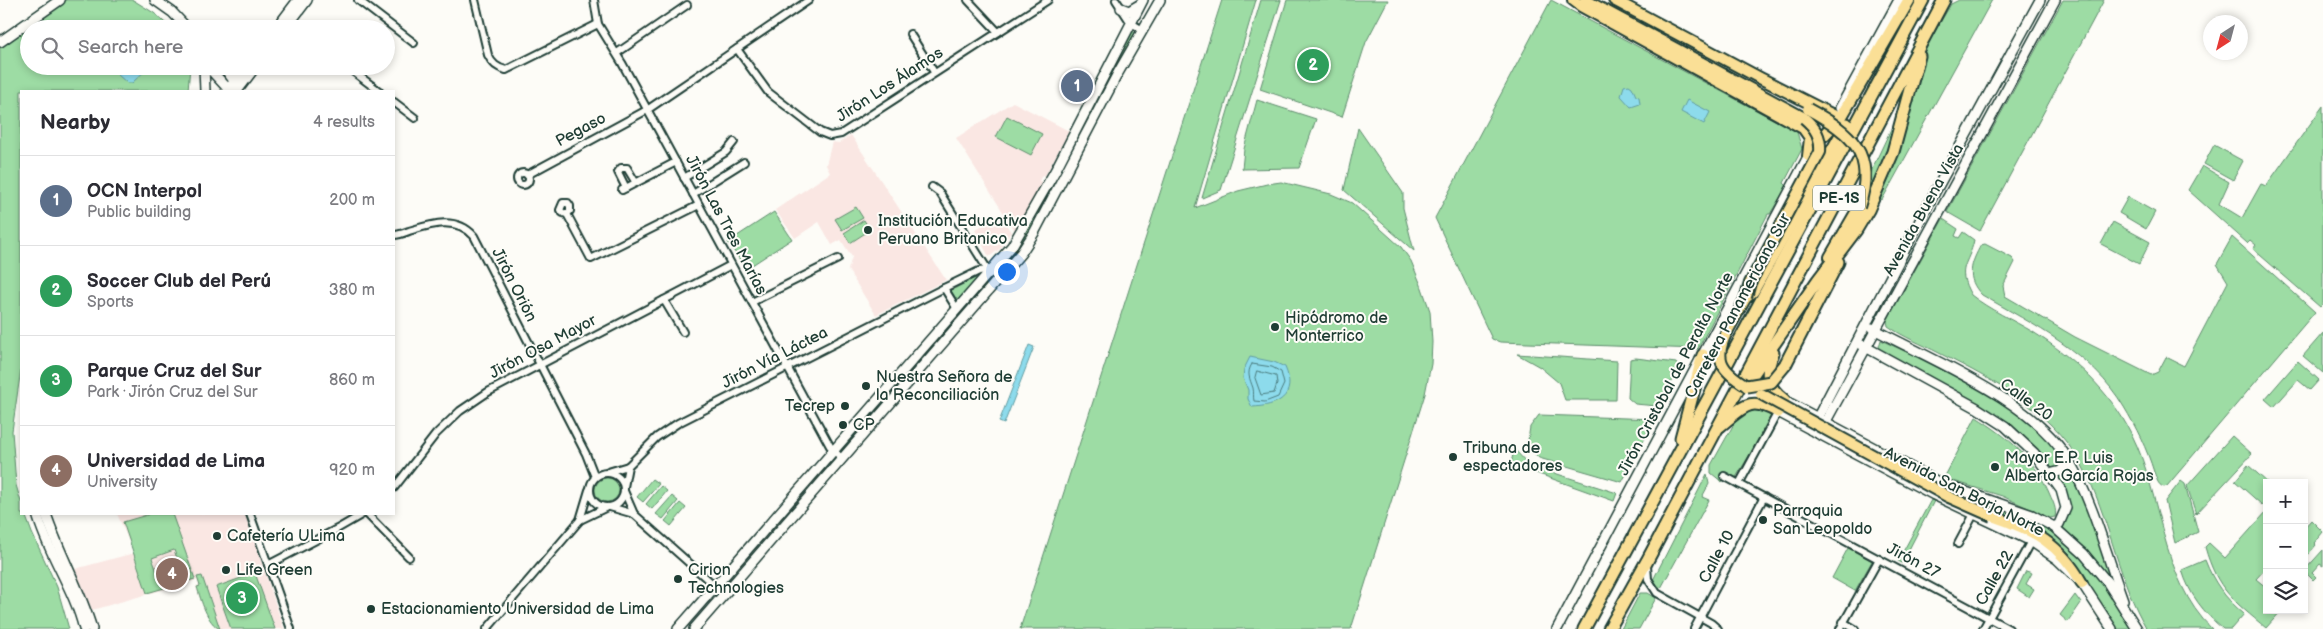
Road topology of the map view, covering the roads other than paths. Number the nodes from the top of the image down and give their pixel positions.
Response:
1 (60, 0) edge
2 (155, 0) edge
3 (298, 0) edge
4 (307, 0) edge
5 (358, 0) edge
6 (475, 0) edge
7 (594, 0) edge
8 (809, 0) edge
9 (968, 0) edge
10 (1048, 0) edge
11 (1160, 0) edge
12 (1573, 0) edge
13 (1585, 0) edge
14 (1614, 0) edge
15 (1898, 0) edge
16 (1909, 0) edge
17 (1923, 0) edge
18 (2055, 0) edge
19 (1142, 1) edge
20 (1944, 2) edge
21 (2039, 2) edge
22 (1118, 4) edge
23 (687, 5) dead end
24 (2049, 11) junction
25 (31, 20) edge
26 (180, 20) edge
27 (283, 20) edge
28 (294, 20) edge
29 (384, 20) edge
30 (1131, 23) junction
31 (598, 24) junction
32 (20, 28) edge
33 (395, 28) edge
34 (1143, 30) junction
35 (998, 32) junction
36 (910, 34) dead end
37 (1923, 40) junction
38 (0, 42) edge
39 (414, 43) dead end
40 (737, 48) junction
41 (616, 53) junction
42 (934, 72) junction
43 (206, 75) edge
44 (216, 75) edge
45 (227, 75) edge
46 (241, 75) edge
47 (247, 75) edge
48 (358, 75) edge
49 (232, 89) edge
50 (206, 90) edge
51 (378, 90) edge
52 (1872, 92) junction
53 (395, 103) edge
54 (647, 110) junction
55 (1806, 113) junction
56 (1835, 116) junction
57 (415, 118) dead end
58 (1824, 135) junction
59 (734, 142) dead end
60 (1808, 156) junction
61 (676, 162) junction
62 (744, 162) dead end
63 (1056, 171) junction
64 (527, 175) dead end
65 (1065, 176) junction
66 (684, 178) junction
67 (636, 183) junction
68 (932, 187) dead end
69 (693, 194) junction
70 (699, 204) junction
71 (567, 214) dead end
72 (395, 236) edge
73 (1850, 238) junction
74 (838, 259) dead end
75 (731, 265) junction
76 (989, 270) junction
77 (999, 279) junction
78 (1818, 280) junction
79 (944, 288) junction
80 (1746, 297) junction
81 (664, 300) junction
82 (752, 302) junction
83 (957, 309) junction
84 (1865, 324) junction
85 (1876, 330) junction
86 (683, 332) dead end
87 (1782, 333) junction
88 (1856, 342) junction
89 (1866, 348) junction
90 (1703, 355) junction
91 (541, 365) junction
92 (786, 367) junction
93 (1747, 386) junction
94 (1733, 396) junction
95 (1784, 400) joint
96 (1778, 412) junction
97 (1817, 418) junction
98 (1826, 422) junction
99 (1716, 430) junction
100 (1811, 430) junction
101 (1819, 434) junction
102 (1679, 450) junction
103 (833, 452) junction
104 (842, 460) junction
105 (2069, 460) junction
106 (628, 466) junction
107 (608, 472) junction
108 (2049, 474) junction
109 (1724, 476) dead end
110 (595, 477) junction
111 (1739, 484) junction
112 (395, 487) edge
113 (590, 488) junction
114 (624, 490) junction
115 (1764, 497) junction
116 (608, 507) junction
117 (634, 514) junction
118 (1974, 514) junction
119 (38, 515) edge
120 (46, 515) edge
121 (250, 515) edge
122 (360, 515) edge
123 (368, 515) edge
124 (580, 520) junction
125 (2054, 527) junction
126 (2031, 541) junction
127 (1958, 544) dead end
128 (409, 557) dead end
129 (1879, 559) junction
130 (1647, 561) junction
131 (268, 565) junction
132 (2082, 583) junction
133 (715, 586) junction
134 (724, 594) junction
135 (2128, 614) junction
136 (1700, 617) junction
137 (1989, 618) junction
138 (1843, 622) junction
139 (84, 629) edge
140 (92, 629) edge
141 (292, 629) edge
142 (487, 629) edge
143 (678, 629) edge
144 (694, 629) edge
145 (1557, 629) edge
146 (1584, 629) edge
147 (1609, 629) edge
148 (1694, 629) edge
149 (1718, 629) edge
150 (1840, 629) edge
151 (1855, 629) edge
152 (1983, 629) edge
153 (2009, 629) edge
154 (2112, 629) edge
155 (2137, 629) edge

1 - 25 street
2 - 26 street
3 - 27 street
4 - 28 street
5 - 29 street
6 - 31 street
7 - 31 street, Jirón Las Tres Marías
8 - 40 street, Pegaso
9 - 35 street
10 - 35 street, Jirón Los Álamos
11 - 34 street
12 - 60 main road
13 - 55 main road
14 - 55 main road
14 - 56 main road
15 - 56 street, Jirón Cristobal de Peralta Norte
16 - 58 highway
17 - 52 highway, Carretera Panamericana Sur / PE-1S
18 - 24 street, Avenida Buena Vista
19 - 22 street
19 - 30 street
20 - 37 highway, PE-1S
21 - 24 street
21 - 84 street, Avenida Buena Vista
22 - 30 street
23 - 41 street
24 - 85 street, Avenida Buena Vista
30 - 34 street
30 - 63 street
31 - 41 street, Jirón Las Tres Marías
32 - 38 street
33 - 39 street
34 - 65 street
35 - 42 street, Jirón Los Álamos
36 - 42 street
37 - 73 highway
37 - 94 highway, PE-1S
40 - 42 street, Jirón Los Álamos
40 - 54 street, Pegaso
41 - 54 street, Jirón Las Tres Marías
43 - 50 street
44 - 49 street
45 - 49 street
46 - 49 street
47 - 49 street
48 - 51 street
52 - 80 highway
52 - 102 highway, Carretera Panamericana Sur / PE-1S
53 - 57 street
54 - 61 street, Jirón Las Tres Marías
54 - 64 street, Pegaso
55 - 78 main road, bridge
55 - 80 main road, bridge
56 - 58 street, Jirón Cristobal de Peralta Norte
58 - 60 street, Jirón Cristobal de Peralta Norte
59 - 66 street
60 - 90 street, Jirón Cristobal de Peralta Norte
61 - 66 street, Jirón Las Tres Marías
61 - 67 street
62 - 69 street
63 - 65 street
63 - 76 street
65 - 77 street
66 - 69 street, Jirón Las Tres Marías
67 - 67 street
68 - 76 street
69 - 70 street, Jirón Las Tres Marías
70 - 71 street
70 - 75 street, Jirón Las Tres Marías
72 - 91 street, Jirón Orión
73 - 78 highway
73 - 93 highway, bridge
74 - 82 street
75 - 81 street, Jirón Osa Mayor
75 - 82 street, Jirón Las Tres Marías
76 - 77 street
76 - 79 street, Jirón Vía Láctea
76 - 83 street
77 - 104 street
78 - 87 highway
79 - 83 street
79 - 92 street, Jirón Vía Láctea
80 - 93 main road, bridge
81 - 86 street
81 - 91 street, Jirón Osa Mayor
82 - 92 street, Jirón Las Tres Marías
83 - 103 street
84 - 85 street, Calle 20
84 - 88 street, Avenida Buena Vista
85 - 89 street, Avenida Buena Vista
85 - 105 street, Calle 20
87 - 94 highway
87 - 95 highway
88 - 89 street, Calle 20
88 - 97 street, Avenida Buena Vista
89 - 98 street, Avenida Buena Vista
89 - 108 street, Calle 20
90 - 102 highway
90 - 145 street, Jirón Cristobal de Peralta Norte
91 - 110 street, Jirón Orión
91 - 112 street, Jirón Osa Mayor
92 - 103 street, Jirón Las Tres Marías
92 - 106 street, Jirón Vía Láctea
93 - 132 main road, bridge
94 - 99 highway, PE-1S
95 - 97 street, Avenida San Borja Norte
96 - 99 highway
96 - 100 street, Avenida San Borja Norte
96 - 111 street
97 - 98 street, Avenida San Borja Norte
97 - 100 street, Avenida Buena Vista
98 - 101 street, Avenida Buena Vista
98 - 125 street, Avenida San Borja Norte
99 - 130 highway, PE-1S
100 - 101 street, Avenida San Borja Norte
101 - 118 street, Avenida San Borja Norte
102 - 146 highway, Carretera Panamericana Sur / PE-1S
103 - 104 street, Jirón Las Tres Marías
103 - 133 street
104 - 134 street
105 - 108 street
105 - 135 street, Calle 20
106 - 107 street, Jirón Vía Láctea
106 - 114 street
107 - 110 street
107 - 114 street
108 - 125 street, Calle 20
109 - 111 street, Jirón 27
110 - 113 street
111 - 115 street, Jirón 27
113 - 116 street
113 - 124 street
114 - 116 street
114 - 117 street
115 - 129 street, Jirón 27
115 - 136 street, Calle 10
116 - 117 street
116 - 124 street
117 - 133 street
118 - 126 street, Avenida San Borja Norte
118 - 127 street
119 - 139 street
120 - 140 street
121 - 131 street
122 - 131 street
123 - 128 street
124 - 142 street
125 - 135 street, Avenida San Borja Norte
126 - 132 street, Avenida San Borja Norte
126 - 137 street, Calle 22
129 - 137 street, Jirón 27
129 - 138 street
130 - 136 street
130 - 147 highway, PE-1S
131 - 141 street
132 - 154 street, Avenida San Borja Norte
133 - 134 street
133 - 143 street
134 - 144 street
135 - 155 street, Avenida San Borja Norte
136 - 148 street, Calle 10
136 - 149 street
137 - 152 street, Calle 22
137 - 153 street, Jirón 27
138 - 150 street
138 - 151 street

